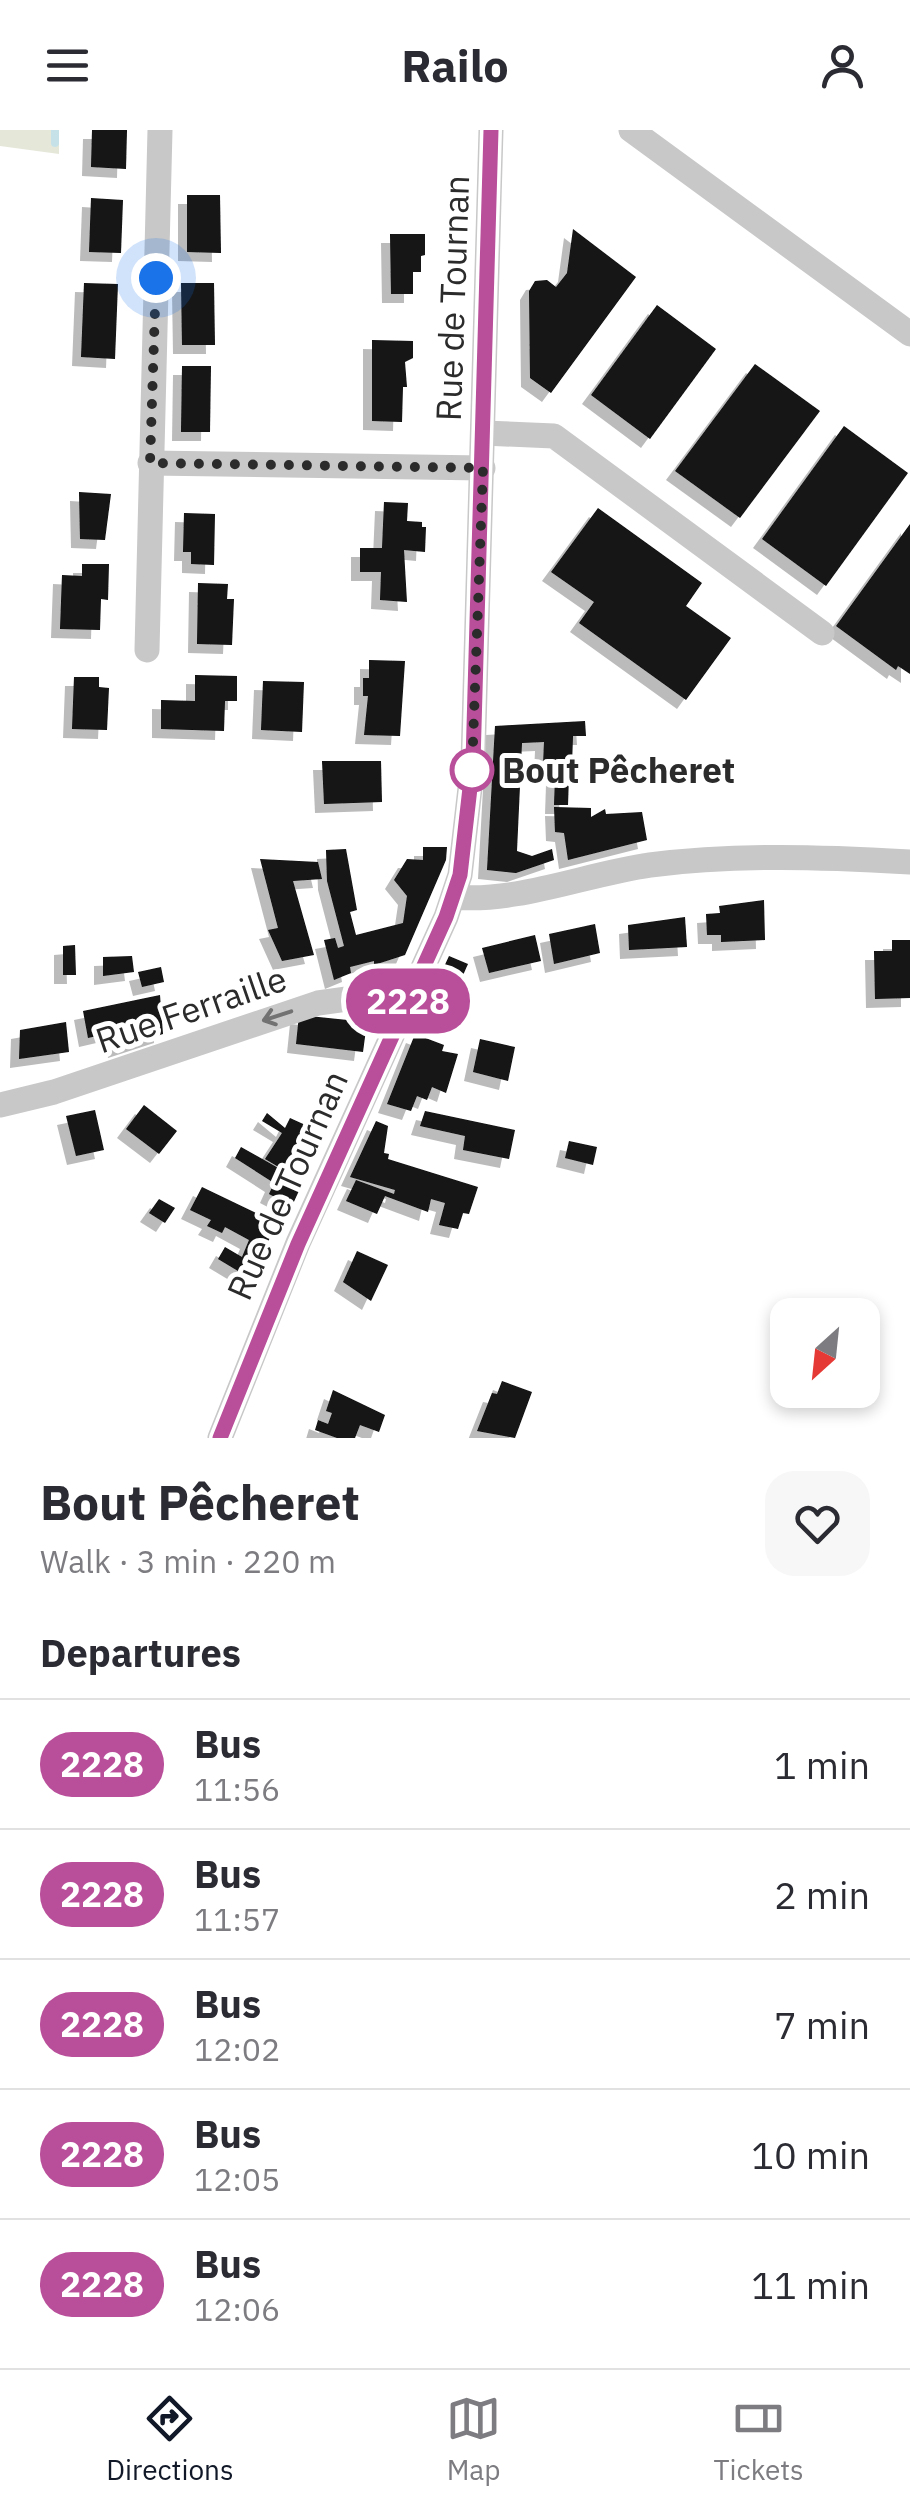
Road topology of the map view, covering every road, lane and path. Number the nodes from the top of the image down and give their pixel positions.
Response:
1 (160, 130) edge
2 (491, 130) edge
3 (631, 130) edge
4 (910, 334) edge
5 (484, 433) junction
6 (150, 463) junction
7 (483, 468) junction
8 (822, 632) dead end
9 (147, 650) dead end
10 (910, 862) edge
11 (454, 898) junction
12 (406, 1005) junction
13 (0, 1106) edge
14 (220, 1438) edge

1 - 6 street
2 - 5 street, Rue de Tournan
3 - 4 street
5 - 7 street, Rue de Tournan
5 - 8 street
6 - 7 street
6 - 9 street
7 - 11 street, Rue de Tournan
10 - 11 street
11 - 12 street, Rue de Tournan
12 -> 13 street, Rue Ferraille
12 - 14 street, Rue de Tournan

